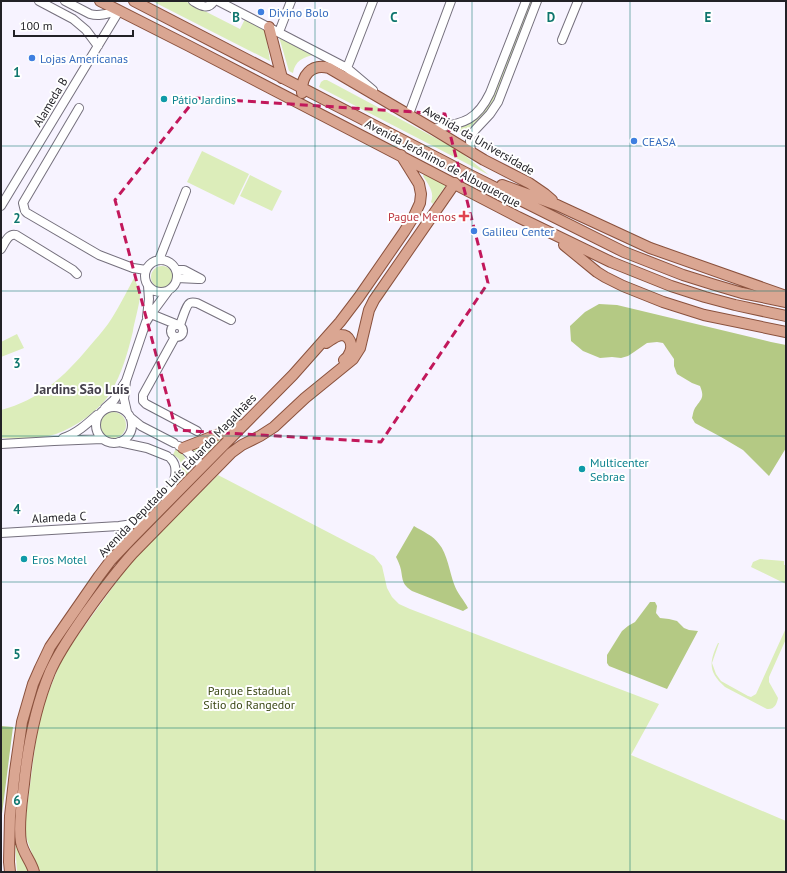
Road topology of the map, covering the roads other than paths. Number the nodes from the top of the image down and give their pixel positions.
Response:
1 (39, 1) edge
2 (66, 1) edge
3 (100, 1) edge
4 (134, 1) edge
5 (193, 1) edge
6 (214, 1) edge
7 (218, 1) edge
8 (291, 1) edge
9 (373, 1) edge
10 (451, 1) edge
11 (526, 1) edge
12 (537, 1) edge
13 (578, 1) edge
14 (119, 11) junction
15 (269, 27) junction
16 (279, 32) junction
17 (562, 40) dead end
18 (98, 46) junction
19 (347, 68) junction
20 (282, 78) junction
21 (302, 88) junction
22 (386, 101) junction
23 (303, 105) junction
24 (79, 108) dead end
25 (409, 114) junction
26 (466, 121) junction
27 (433, 129) junction
28 (475, 130) junction
29 (471, 152) junction
30 (401, 155) junction
31 (474, 176) junction
32 (455, 183) junction
33 (13, 186) junction
34 (186, 191) dead end
35 (1, 192) edge
36 (557, 205) junction
37 (1, 206) edge
38 (548, 232) junction
39 (1, 249) edge
40 (159, 260) junction
41 (146, 270) junction
42 (77, 274) dead end
43 (148, 286) junction
44 (168, 291) junction
45 (786, 296) edge
46 (786, 302) edge
47 (151, 314) junction
48 (786, 316) edge
49 (231, 320) dead end
50 (146, 322) junction
51 (179, 325) junction
52 (786, 332) edge
53 (293, 375) junction
54 (126, 381) junction
55 (102, 410) junction
56 (129, 414) junction
57 (245, 423) junction
58 (274, 427) junction
59 (197, 430) dead end
60 (102, 439) junction
61 (54, 441) junction
62 (119, 442) junction
63 (1, 444) edge
64 (178, 446) junction
65 (202, 466) junction
66 (165, 505) junction
67 (147, 522) junction
68 (119, 526) junction
69 (1, 532) edge
70 (131, 539) junction
71 (9, 867) edge
72 (1, 872) edge
73 (34, 872) edge

1 - 18 street
2 - 14 street
3 - 14 main road, Avenida Jerônimo de Albuquerque
4 - 20 main road, Avenida Jerônimo de Albuquerque
5 - 6 street
7 - 15 street, Avenida da Universidade
8 - 16 street
9 - 19 street
10 - 25 street
11 - 26 street
12 - 28 street
13 - 17 street
14 - 18 street, Alameda B
14 - 23 main road, Avenida Jerônimo de Albuquerque
15 - 16 street, Avenida da Universidade
15 - 20 main road
16 - 19 street, Avenida da Universidade
18 - 33 street, Alameda B
19 - 22 street, Avenida da Universidade
20 - 21 main road, Avenida Jerônimo de Albuquerque
21 - 22 main road, Avenida da Universidade
21 - 23 main road
21 - 31 main road, Avenida Jerônimo de Albuquerque
22 - 25 main road, Avenida da Universidade
23 - 30 main road, Avenida Jerônimo de Albuquerque
24 - 41 street
25 - 27 main road, Avenida da Universidade
26 - 27 street
26 - 28 street
27 - 29 main road, Avenida da Universidade
28 - 29 street
29 - 36 main road, Avenida da Universidade
30 - 32 main road, Avenida Jerônimo de Albuquerque
30 - 53 main road, Avenida Deputado Luís Eduardo Magalhães
31 - 36 main road
31 - 46 main road, Avenida Jerônimo de Albuquerque
32 - 38 main road, Avenida Jerônimo de Albuquerque
32 - 58 main road, Avenida Deputado Luís Eduardo Magalhães
33 - 35 street
33 - 37 street, Alameda B
34 - 40 street
36 - 45 main road
38 - 48 main road, Avenida Jerônimo de Albuquerque
38 - 52 main road
39 - 42 street
40 - 41 street
40 - 44 street
41 - 43 street
43 - 44 street
43 - 50 street
44 - 47 street
47 - 50 street
47 - 51 street
49 - 51 street
50 - 54 street
51 - 59 street
53 - 57 main road, Avenida Deputado Luís Eduardo Magalhães
53 - 58 main road
54 - 55 street
54 - 56 street
55 - 56 street
55 - 60 street
55 - 61 street
56 - 62 street
56 - 64 street
57 - 64 main road
57 - 65 main road, Avenida Deputado Luís Eduardo Magalhães
58 - 73 main road, Avenida Deputado Luís Eduardo Magalhães
60 - 61 street
60 - 62 street
61 - 63 street
62 - 66 street
64 - 65 street
65 - 66 main road, Avenida Deputado Luís Eduardo Magalhães
66 - 67 main road, Avenida Deputado Luís Eduardo Magalhães
67 - 68 street, Alameda C
67 - 70 main road, Avenida Deputado Luís Eduardo Magalhães
68 - 69 street, Alameda C
68 - 70 street
70 - 71 main road, Avenida Deputado Luís Eduardo Magalhães
71 - 72 main road

